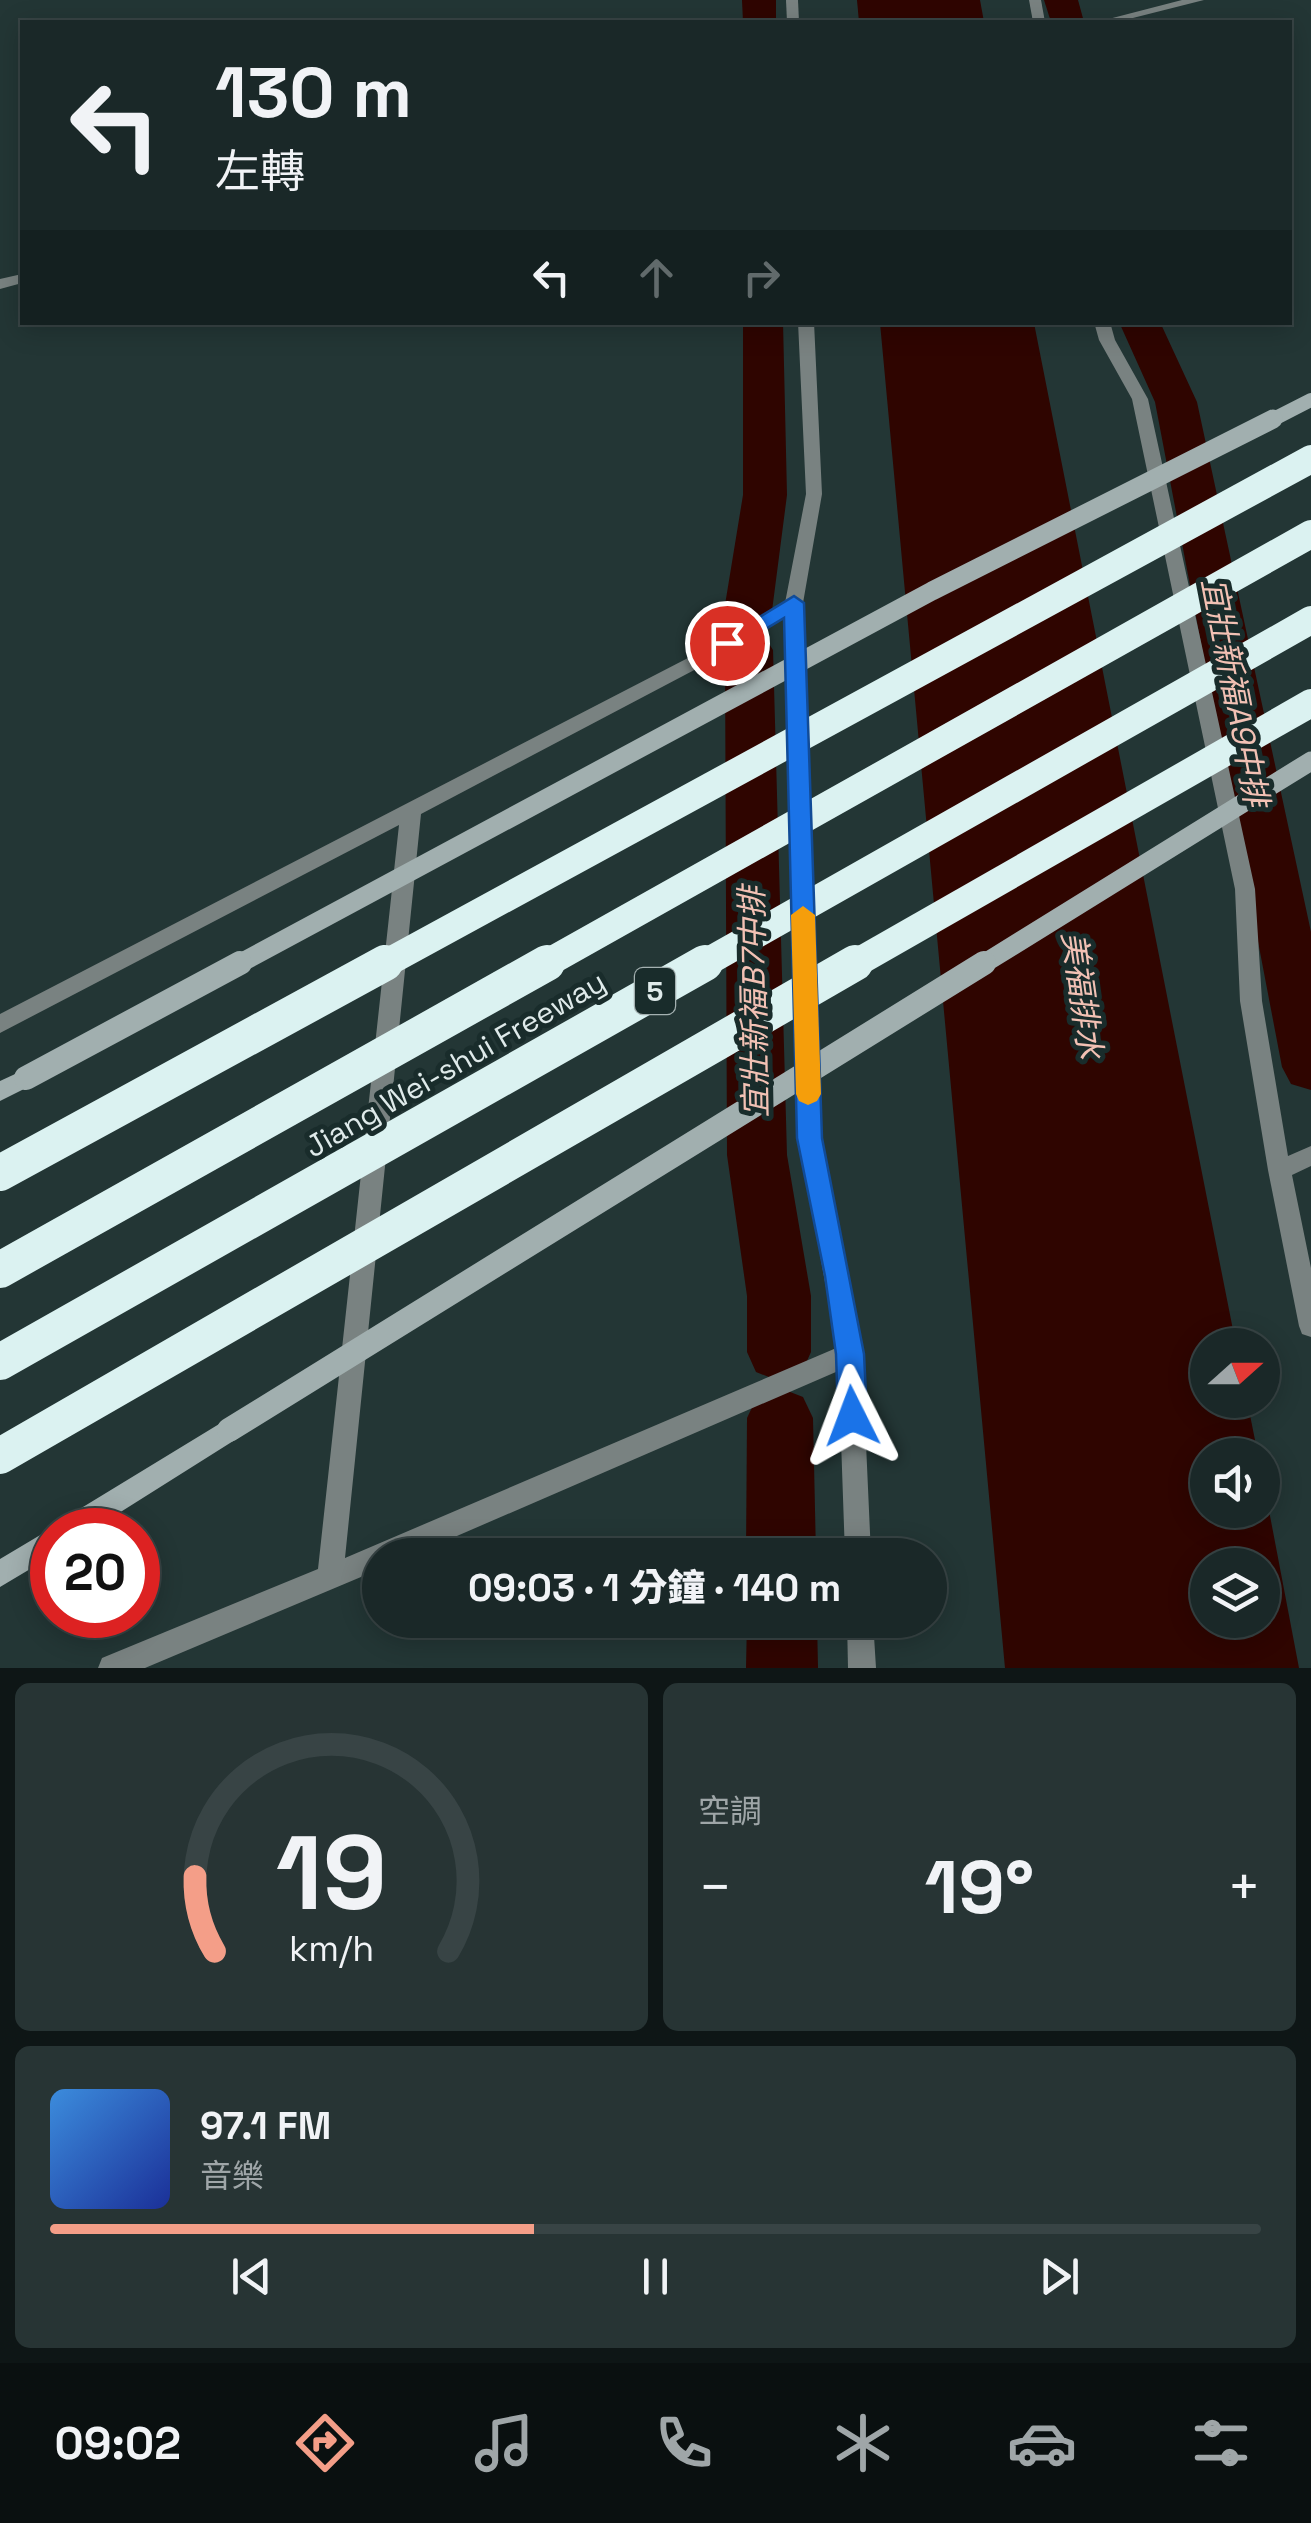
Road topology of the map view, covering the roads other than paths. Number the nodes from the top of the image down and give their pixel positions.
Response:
1 (1198, 0) edge
2 (1111, 20) edge
3 (806, 325) edge
4 (1103, 325) edge
5 (1311, 400) edge
6 (1311, 459) edge
7 (1311, 534) edge
8 (794, 603) junction
9 (1311, 620) edge
10 (1311, 703) edge
11 (1311, 762) edge
12 (411, 810) junction
13 (0, 1024) edge
14 (0, 1092) edge
15 (1311, 1156) edge
16 (1278, 1170) junction
17 (0, 1173) edge
18 (0, 1270) edge
19 (1311, 1326) edge
20 (850, 1354) junction
21 (0, 1362) edge
22 (0, 1456) edge
23 (105, 1508) edge
24 (423, 1538) edge
25 (857, 1538) edge
26 (30, 1555) edge
27 (362, 1564) edge
28 (0, 1574) edge
29 (330, 1578) junction
30 (861, 1638) edge
31 (112, 1668) edge
32 (862, 1668) edge

1 - 2 street
3 - 8 street
4 - 16 street
5 - 14 main road, bridge
6 - 17 highway, bridge
7 - 18 highway, Jiang Wei-shui Freeway, bridge
8 - 12 street
8 - 20 street
9 - 21 highway, Jiang Wei-shui Freeway / 5, bridge
10 - 22 highway, bridge
11 - 23 main road, bridge
12 - 13 street
12 - 29 street
15 - 16 street
16 - 19 street
20 - 24 street
20 - 25 street
26 - 28 main road
27 - 29 street
29 - 31 street
30 - 32 street

